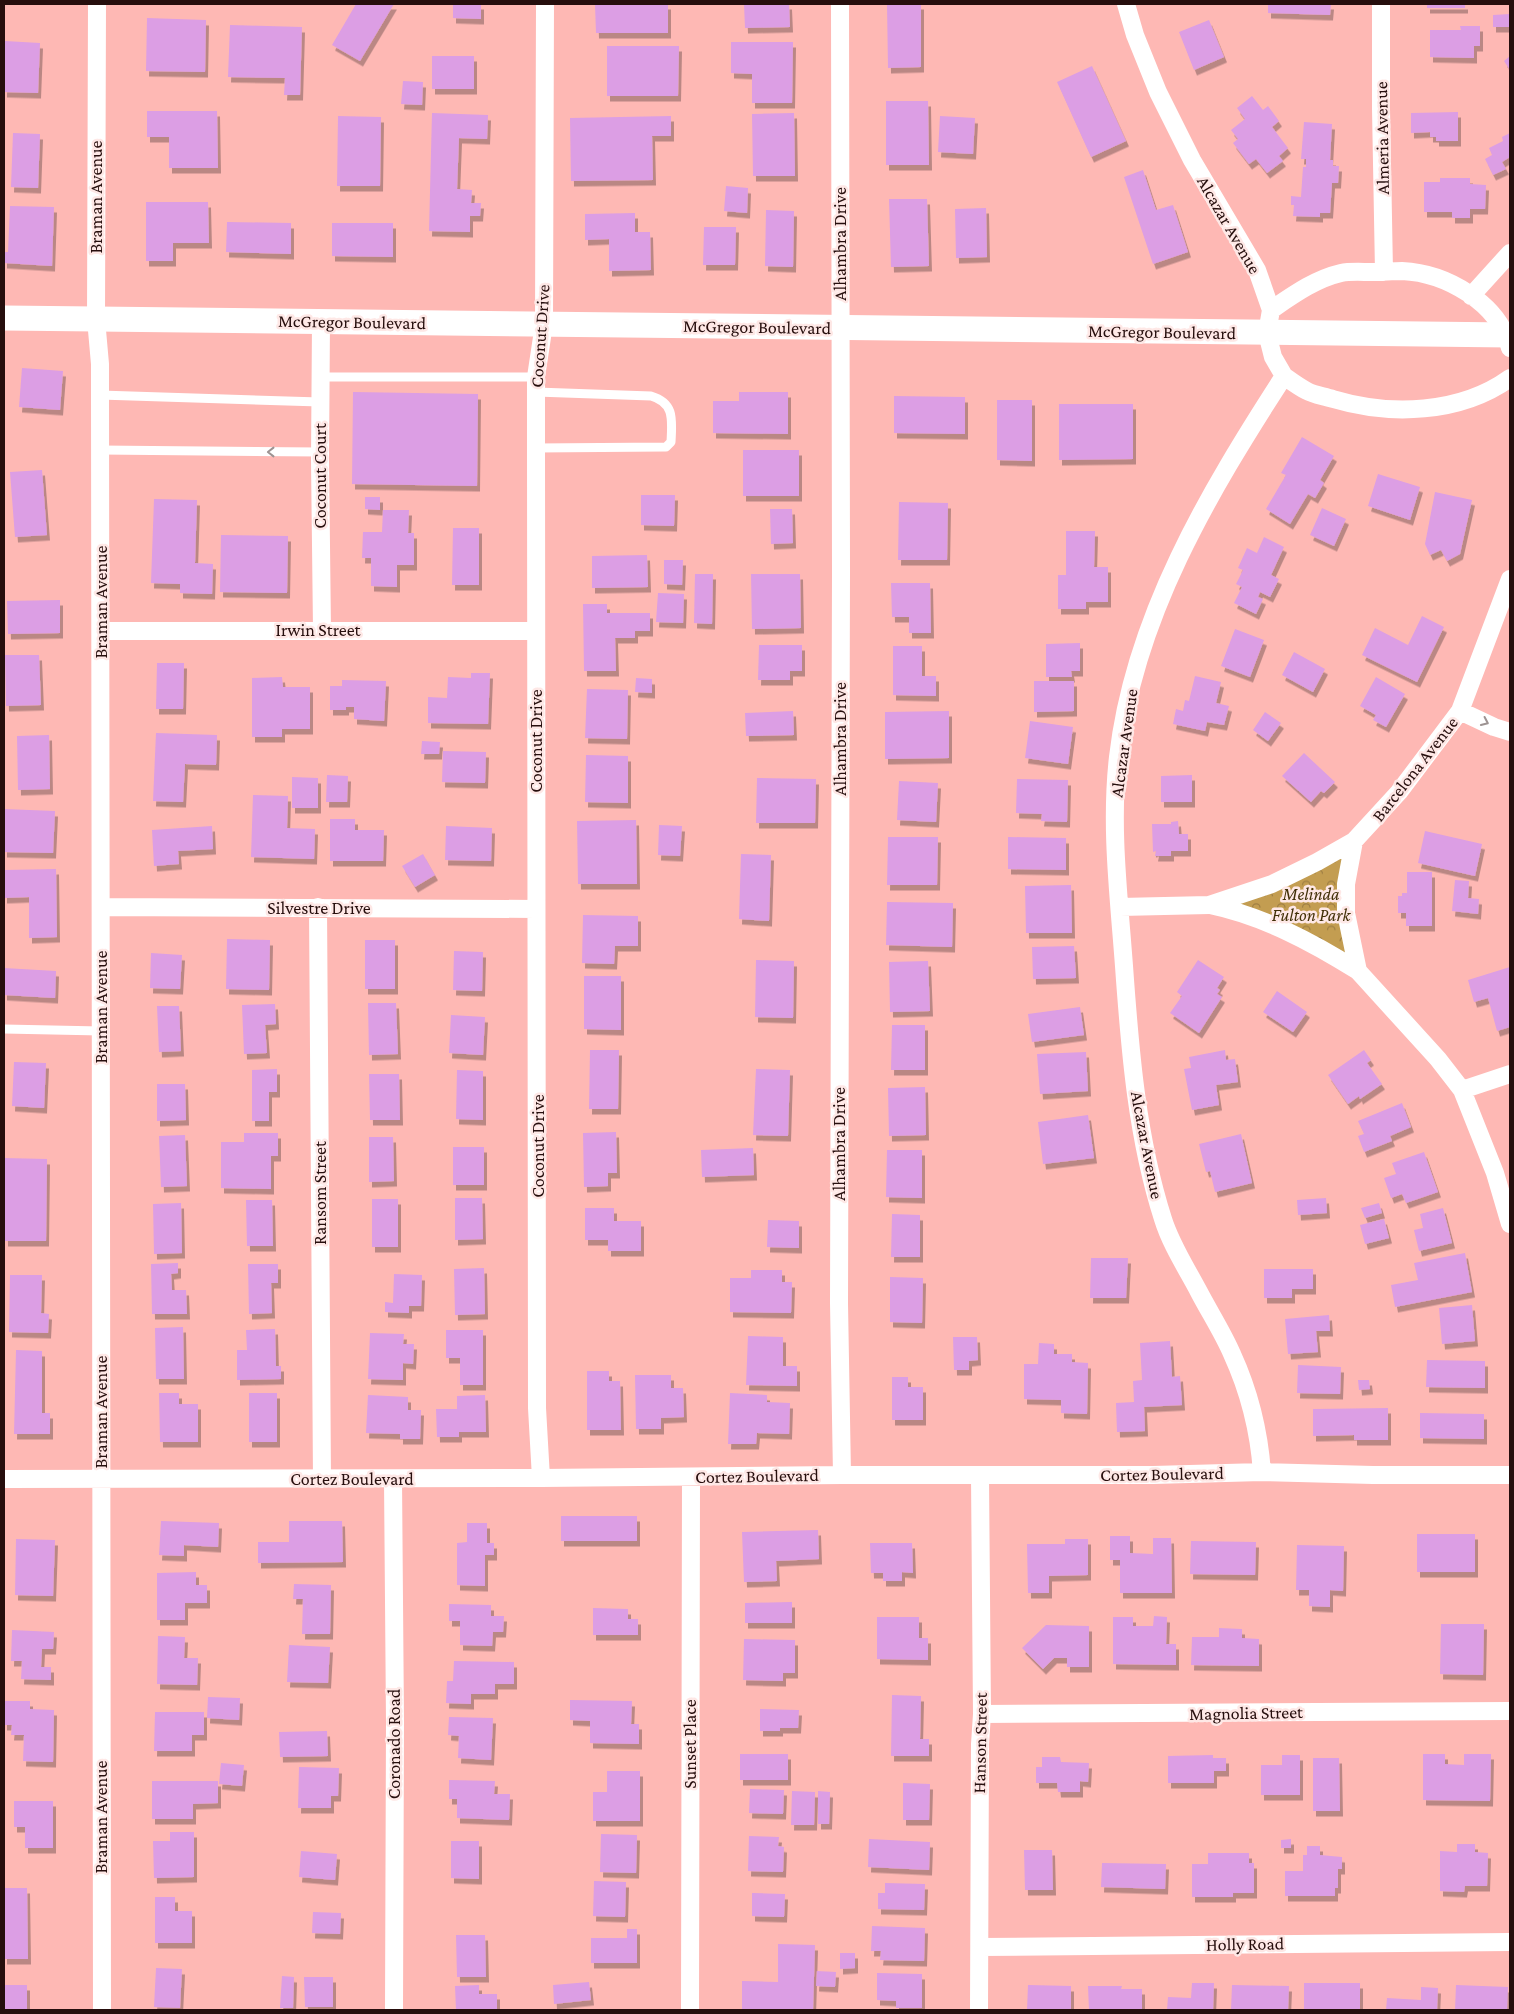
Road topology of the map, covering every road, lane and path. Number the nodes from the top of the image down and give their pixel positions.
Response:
1 (97, 4) edge
2 (545, 4) edge
3 (840, 4) edge
4 (1126, 4) edge
5 (1381, 4) edge
6 (1510, 253) edge
7 (1384, 272) junction
8 (1471, 296) junction
9 (4, 318) edge
10 (96, 319) junction
11 (321, 321) junction
12 (1269, 321) junction
13 (544, 324) junction
14 (839, 328) junction
15 (1509, 339) edge
16 (1284, 376) junction
17 (321, 378) junction
18 (1510, 378) edge
19 (536, 385) junction
20 (100, 395) junction
21 (320, 402) junction
22 (536, 448) junction
23 (100, 450) junction
24 (320, 452) junction
25 (1510, 579) edge
26 (322, 630) junction
27 (100, 631) junction
28 (535, 631) junction
29 (1460, 711) junction
30 (1510, 732) edge
31 (1354, 840) junction
32 (1209, 905) junction
33 (101, 907) junction
34 (318, 907) junction
35 (1120, 907) junction
36 (536, 909) junction
37 (1358, 971) junction
38 (4, 1029) edge
39 (101, 1031) junction
40 (1510, 1074) edge
41 (1462, 1090) junction
42 (1510, 1224) edge
43 (1262, 1472) junction
44 (842, 1475) junction
45 (1510, 1475) edge
46 (980, 1476) junction
47 (691, 1477) junction
48 (541, 1478) junction
49 (4, 1479) edge
50 (322, 1479) junction
51 (393, 1479) junction
52 (101, 1480) junction
53 (1510, 1711) edge
54 (982, 1714) junction
55 (1510, 1942) edge
56 (980, 1947) junction
57 (102, 2010) edge
58 (394, 2010) edge
59 (690, 2010) edge
60 (979, 2010) edge

1 - 10 street, Braman Avenue
2 - 13 street, Coconut Drive
3 - 14 street, Alhambra Drive
4 - 12 street, Alcazar Avenue
5 - 7 street, Almeria Avenue
6 - 8 street
7 - 8 street
7 - 12 street
8 - 15 street
9 - 10 main road, McGregor Boulevard
10 - 11 main road, McGregor Boulevard
10 - 20 street, Braman Avenue
11 - 13 main road, McGregor Boulevard
11 - 17 street, Coconut Court
12 - 14 main road, McGregor Boulevard
12 - 15 main road, McGregor Boulevard
12 - 16 street, Alcazar Avenue
13 - 14 main road, McGregor Boulevard
13 - 19 street, Coconut Drive
14 - 44 street, Alhambra Drive
16 - 18 street
16 - 35 street, Alcazar Avenue
17 - 19 lane
17 - 21 street, Coconut Court
19 - 22 street, Coconut Drive
19 - 22 lane
20 - 21 lane
20 - 23 street, Braman Avenue
21 - 24 street, Coconut Court
22 - 28 street, Coconut Drive
24 -> 23 lane
23 - 27 street, Braman Avenue
24 - 26 street, Coconut Court
25 - 29 street, Barcelona Avenue
26 - 27 street, Irwin Street
26 - 28 street, Irwin Street
27 - 33 street, Braman Avenue
28 - 36 street, Coconut Drive
29 -> 30 street
29 - 31 street, Barcelona Avenue
31 - 32 street, Barcelona Avenue
31 - 37 street
32 - 35 street, Barcelona Avenue
32 - 37 street, Barcelona Avenue
33 - 34 street, Silvestre Drive
33 - 39 street, Braman Avenue
34 - 36 street, Silvestre Drive
34 - 50 street, Ransom Street
35 - 43 street, Alcazar Avenue
36 - 48 street, Coconut Drive
37 - 41 street, Barcelona Avenue
38 - 39 lane
39 - 52 street, Braman Avenue
40 - 41 street
41 - 42 street, Barcelona Avenue
43 - 45 street, Cortez Boulevard
43 - 46 street, Cortez Boulevard
44 - 46 street, Cortez Boulevard
44 - 47 street, Cortez Boulevard
46 - 54 street, Hanson Street
47 - 48 street, Cortez Boulevard
47 - 59 street, Sunset Place
48 - 51 street, Cortez Boulevard
49 - 52 street, Cortez Boulevard
50 - 51 street, Cortez Boulevard
50 - 52 street, Cortez Boulevard
51 - 58 street, Coronado Road
52 - 57 street, Braman Avenue
53 - 54 street, Magnolia Street
54 - 56 street, Hanson Street
55 - 56 street, Holly Road
56 - 60 street, Hanson Street

